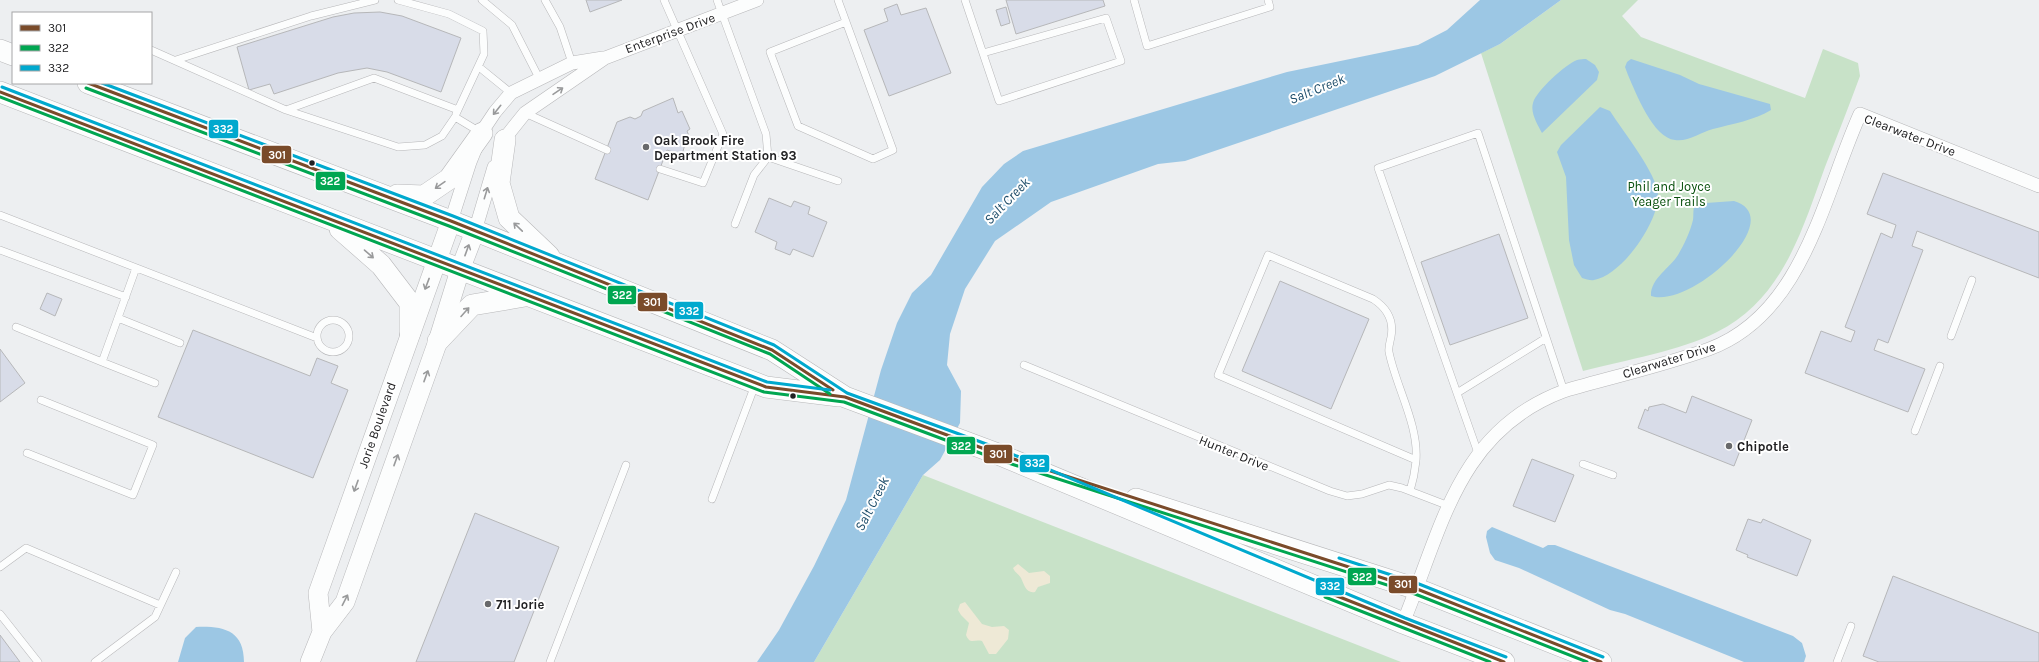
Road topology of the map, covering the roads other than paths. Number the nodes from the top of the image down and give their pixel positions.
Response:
1 (375, 0) edge
2 (398, 0) edge
3 (482, 0) edge
4 (545, 0) edge
5 (664, 0) edge
6 (717, 0) edge
7 (757, 0) edge
8 (838, 0) edge
9 (965, 0) edge
10 (1134, 0) edge
11 (1268, 0) edge
12 (722, 13) junction
13 (846, 22) junction
14 (676, 30) junction
15 (0, 50) edge
16 (152, 50) edge
17 (983, 53) junction
18 (12, 54) edge
19 (605, 58) junction
20 (176, 60) junction
21 (572, 63) junction
22 (478, 66) junction
23 (539, 78) junction
24 (91, 84) edge
25 (0, 92) edge
26 (511, 94) junction
27 (286, 110) junction
28 (457, 113) junction
29 (525, 113) junction
30 (482, 133) junction
31 (505, 140) junction
32 (607, 150) dead end
33 (768, 157) junction
34 (660, 169) dead end
35 (838, 181) dead end
36 (2039, 186) edge
37 (379, 194) junction
38 (0, 215) edge
39 (329, 219) junction
40 (451, 221) junction
41 (735, 224) dead end
42 (475, 230) junction
43 (0, 250) edge
44 (436, 261) junction
45 (556, 263) junction
46 (136, 268) junction
47 (460, 270) junction
48 (1972, 280) dead end
49 (526, 295) junction
50 (126, 297) junction
51 (118, 318) junction
52 (16, 327) dead end
53 (410, 332) junction
54 (1951, 336) dead end
55 (317, 338) junction
56 (1546, 338) junction
57 (438, 341) junction
58 (180, 343) dead end
59 (102, 362) junction
60 (1024, 366) dead end
61 (1940, 366) dead end
62 (155, 383) dead end
63 (756, 384) junction
64 (1564, 391) junction
65 (1457, 393) junction
66 (845, 397) junction
67 (41, 400) dead end
68 (1915, 430) dead end
69 (27, 453) dead end
70 (1478, 453) junction
71 (998, 454) junction
72 (1416, 460) junction
73 (1583, 464) dead end
74 (626, 465) dead end
75 (1613, 475) dead end
76 (1410, 491) junction
77 (712, 499) dead end
78 (1449, 506) junction
79 (0, 567) edge
80 (176, 572) dead end
81 (1417, 589) junction
82 (160, 605) junction
83 (0, 614) edge
84 (1403, 623) junction
85 (1850, 626) dead end
86 (322, 632) junction
87 (38, 662) edge
88 (95, 662) edge
89 (310, 662) edge
90 (550, 662) edge
91 (1504, 662) edge
92 (1601, 662) edge
93 (1838, 662) edge

1 - 20 lane
2 - 22 lane
3 - 23 lane
4 - 21 lane
5 - 14 lane
6 - 12 lane
7 - 12 street, Enterprise Drive
8 - 13 lane
9 - 17 lane
10 - 11 lane
12 - 14 street, Enterprise Drive
12 - 33 lane
13 - 13 lane
14 - 19 street, Enterprise Drive
14 - 34 lane
15 - 18 main road
16 - 20 lane
17 - 17 lane
19 - 21 street, Enterprise Drive
29 -> 19 street, Enterprise Drive
20 - 27 lane
21 - 23 street, Enterprise Drive
22 - 26 lane
22 - 28 lane
23 - 26 street, Enterprise Drive
24 - 37 main road
25 - 39 main road
26 -> 30 street, Enterprise Drive
27 - 28 lane
27 - 28 lane
28 - 30 lane
29 - 31 street, Enterprise Drive
29 - 32 lane
30 -> 37 main road
30 - 40 street, Enterprise Drive
42 -> 31 street, Enterprise Drive
45 -> 31 main road
33 - 35 lane
33 - 41 lane
36 - 64 street, Clearwater Drive
37 - 40 main road
38 - 46 lane
39 - 44 main road
39 -> 53 main road
40 - 42 main road
40 - 44 main road, Jorie Boulevard
42 - 45 main road
47 -> 42 main road, Jorie Boulevard
43 - 50 lane
44 - 47 main road
44 -> 53 main road, Jorie Boulevard
45 - 66 main road
46 - 50 lane
46 - 55 lane
47 - 49 main road
47 - 57 main road, Jorie Boulevard
48 - 54 lane
57 -> 49 main road
49 - 63 main road
50 - 51 lane
51 - 58 lane
51 - 59 lane
52 - 59 lane
53 -> 86 main road, Jorie Boulevard
55 - 55 lane
56 - 64 lane
56 - 65 lane
56 - 65 lane
86 -> 57 main road, Jorie Boulevard
59 - 62 lane
60 - 76 lane, Hunter Drive
61 - 68 lane
63 - 66 main road
63 - 77 lane
64 - 70 street, Clearwater Drive
65 - 70 lane
66 - 71 main road
67 - 69 lane
70 - 78 street, Clearwater Drive
71 - 81 main road
71 - 84 main road
72 - 72 lane
72 - 76 lane
73 - 75 lane
74 - 90 lane
76 - 78 lane, Hunter Drive
78 - 81 street, Clearwater Drive
79 - 82 lane
80 - 82 lane
81 - 84 street, Clearwater Drive
81 - 92 main road
82 - 88 lane
83 - 87 lane
84 - 91 main road
85 - 93 lane
86 - 89 main road, Jorie Boulevard

